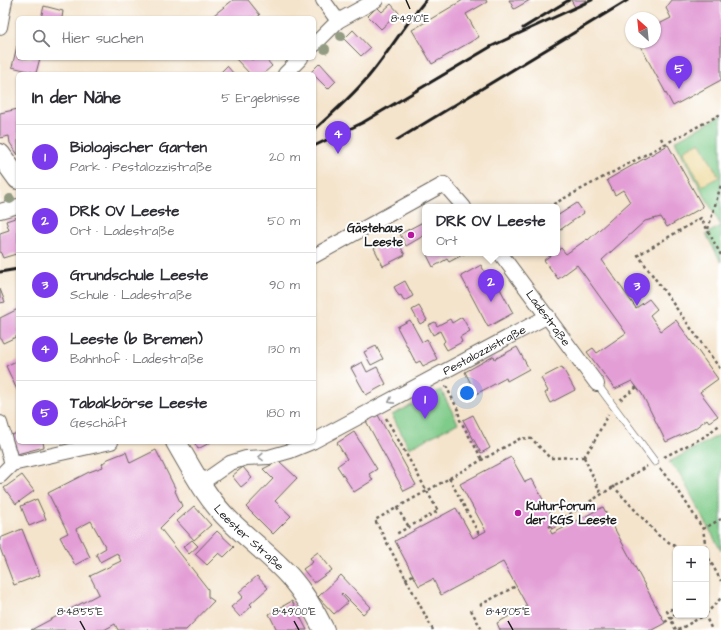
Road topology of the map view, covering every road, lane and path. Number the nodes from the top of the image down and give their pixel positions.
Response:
1 (5, 0) edge
2 (323, 0) edge
3 (376, 0) edge
4 (338, 21) junction
5 (0, 27) edge
6 (316, 43) edge
7 (299, 60) edge
8 (287, 72) edge
9 (721, 114) edge
10 (661, 138) dead end
11 (664, 144) junction
12 (0, 154) edge
13 (16, 176) edge
14 (721, 185) edge
15 (461, 204) edge
16 (554, 204) edge
17 (16, 207) edge
18 (0, 211) edge
19 (708, 230) junction
20 (316, 255) edge
21 (721, 255) edge
22 (502, 256) edge
23 (548, 316) junction
24 (721, 370) edge
25 (440, 374) junction
26 (597, 384) joint
27 (637, 387) dead end
28 (613, 405) junction
29 (380, 407) junction
30 (0, 423) edge
31 (721, 424) edge
32 (316, 440) edge
33 (103, 444) edge
34 (177, 444) edge
35 (308, 444) edge
36 (584, 457) junction
37 (482, 459) junction
38 (655, 462) junction
39 (12, 464) junction
40 (0, 476) edge
41 (449, 478) junction
42 (200, 484) junction
43 (613, 486) junction
44 (426, 491) junction
45 (601, 494) junction
46 (397, 508) junction
47 (721, 519) edge
48 (548, 526) dead end
49 (409, 527) junction
50 (703, 529) junction
51 (396, 534) dead end
52 (479, 534) dead end
53 (676, 546) edge
54 (706, 546) edge
55 (709, 559) edge
56 (413, 574) dead end
57 (405, 579) junction
58 (721, 581) edge
59 (516, 586) dead end
60 (721, 598) edge
61 (480, 605) dead end
62 (471, 610) dead end
63 (709, 611) edge
64 (665, 622) dead end
65 (324, 630) edge
66 (432, 630) edge
67 (482, 630) edge
68 (677, 630) edge
69 (712, 630) edge

1 - 5 street
2 - 4 street
3 - 4 street
4 - 6 street
7 - 8 street
9 - 11 path
10 - 11 path
11 - 16 path
12 - 13 street
14 - 19 path
15 - 20 street
17 - 18 street
19 - 21 path
19 - 24 path
22 - 23 street, Ladestraße
23 - 25 street, Pestalozzistraße
23 - 26 street, Ladestraße
25 -> 29 street, Pestalozzistraße
25 - 37 path
26 - 28 lane
27 - 28 path
28 - 36 path
28 - 38 lane
29 - 32 street, Pestalozzistraße
29 - 44 path
30 - 39 street
31 - 38 path
33 - 39 street
34 - 42 street, Leester Straße
35 -> 42 street, Pestalozzistraße
36 - 37 path
36 - 45 path
37 - 41 path
38 - 43 path
38 - 50 path
39 - 40 street
41 - 44 path
41 - 52 path
42 - 65 street, Leester Straße
43 - 45 path
43 - 53 path
44 - 46 path
44 - 49 path
45 - 48 path
46 - 49 path
46 - 57 path
47 - 50 path
49 - 51 path
50 - 54 path
55 - 58 path
56 - 57 path
57 - 66 path
59 - 61 path
60 - 63 path
62 - 67 path
64 - 68 path, bridge
68 - 69 path

